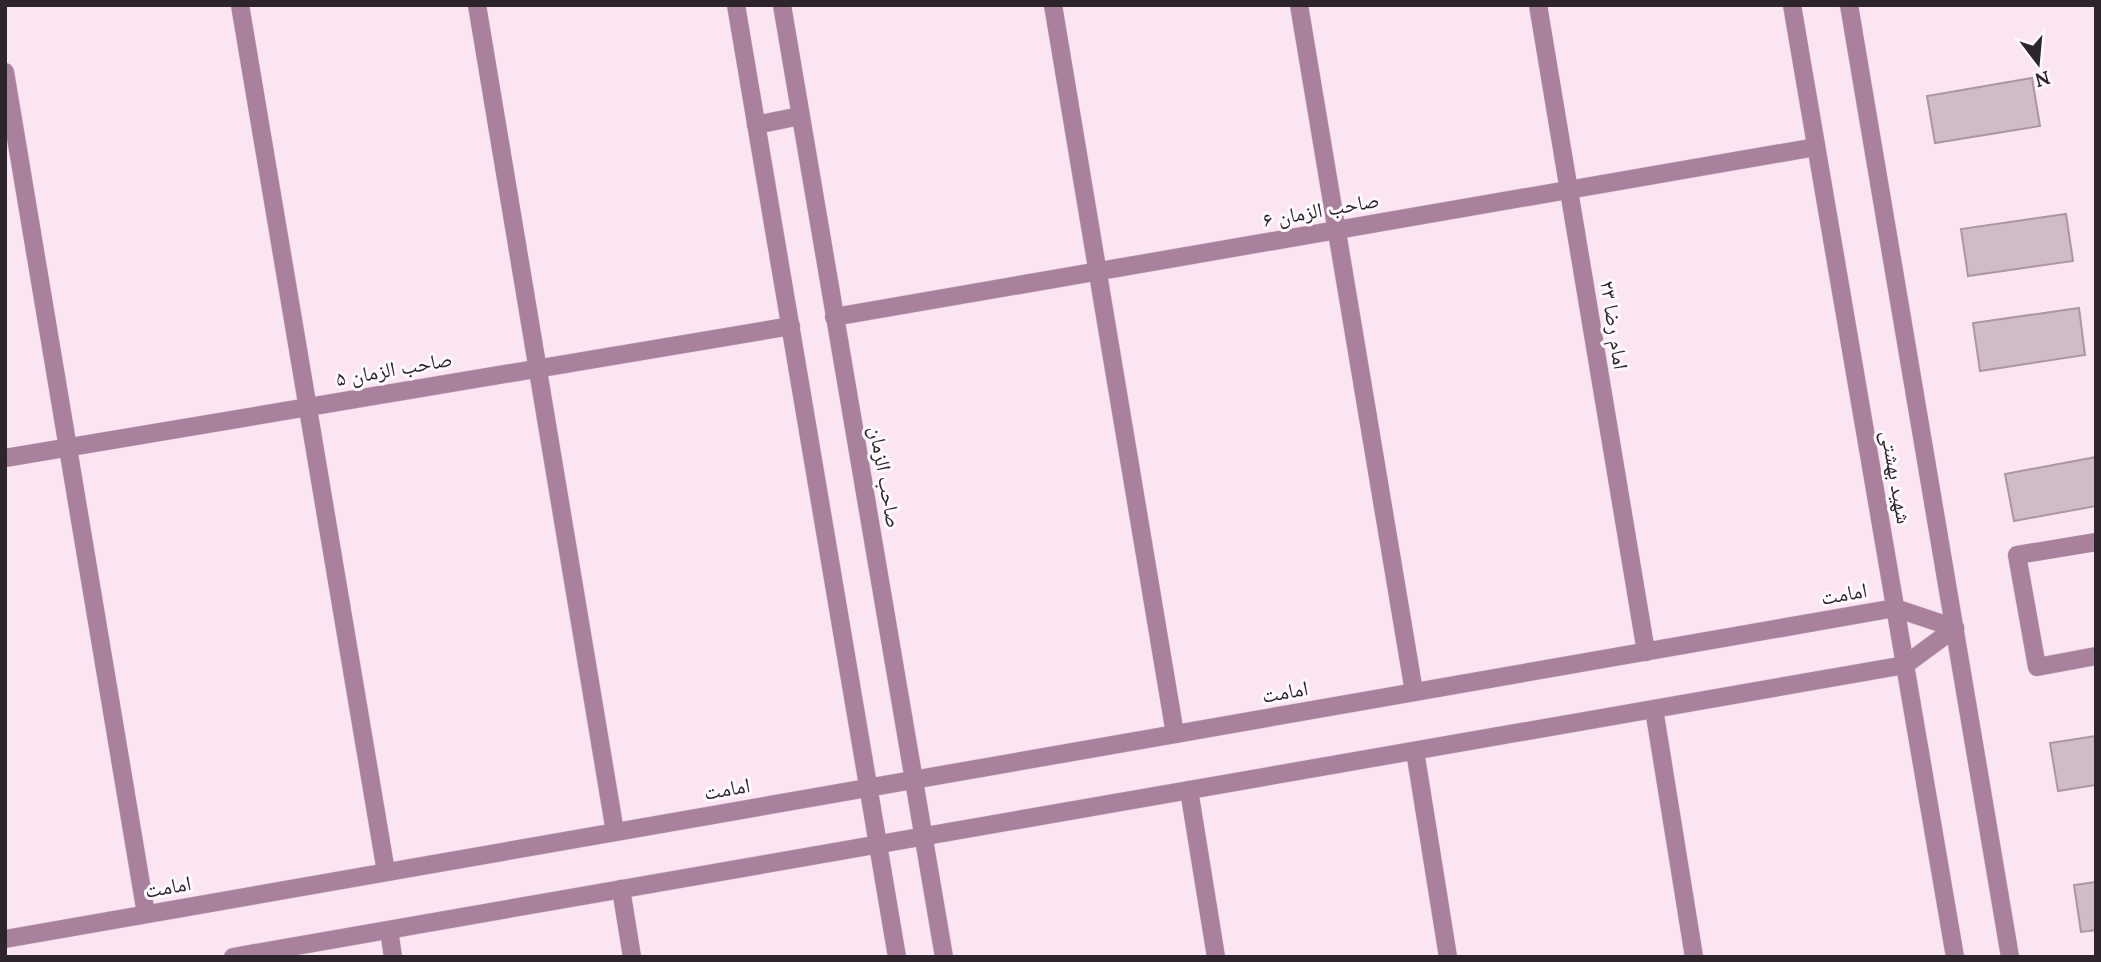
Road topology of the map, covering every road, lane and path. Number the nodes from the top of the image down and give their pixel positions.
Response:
1 (240, 5) edge
2 (477, 5) edge
3 (736, 5) edge
4 (782, 5) edge
5 (1053, 5) edge
6 (1300, 5) edge
7 (1538, 5) edge
8 (1792, 5) edge
9 (1849, 5) edge
10 (5, 72) edge
11 (800, 116) junction
12 (757, 125) junction
13 (1816, 147) junction
14 (1569, 190) junction
15 (1337, 230) junction
16 (1097, 272) junction
17 (834, 317) junction
18 (791, 326) junction
19 (538, 368) junction
20 (308, 407) junction
21 (68, 447) junction
22 (5, 458) edge
23 (2096, 542) edge
24 (1895, 608) junction
25 (1955, 628) junction
26 (1646, 652) junction
27 (2096, 656) edge
28 (1905, 665) junction
29 (1414, 692) junction
30 (1654, 709) junction
31 (1175, 734) junction
32 (1415, 751) junction
33 (914, 780) junction
34 (869, 788) junction
35 (1189, 790) junction
36 (615, 832) junction
37 (923, 836) junction
38 (879, 844) junction
39 (386, 872) junction
40 (621, 889) junction
41 (146, 914) junction
42 (389, 930) junction
43 (5, 939) edge
44 (233, 957) edge
45 (393, 957) edge
46 (632, 957) edge
47 (897, 957) edge
48 (944, 957) edge
49 (1216, 957) edge
50 (1448, 957) edge
51 (1694, 957) edge
52 (1955, 957) edge
53 (2010, 957) edge

1 - 20 street
2 - 19 street
3 - 12 street
4 - 11 street, صاحب الزمان
5 - 16 street
6 - 15 street
7 - 14 street, امام رضا ۲۳
8 - 13 street, شهید بهشتی
9 - 25 street, شهید بهشتی
10 - 21 street
11 - 12 street
11 - 17 street, صاحب الزمان
12 - 18 street
13 - 14 street, صاحب الزمان ۶
13 - 24 street, شهید بهشتی
14 - 15 street, صاحب الزمان ۶
14 - 26 street, امام رضا ۲۳
15 - 16 street, صاحب الزمان ۶
15 - 29 street
16 - 17 street, صاحب الزمان ۶
16 - 31 street
17 - 33 street, صاحب الزمان
18 - 19 street, صاحب الزمان ۵
18 - 34 street
19 - 20 street, صاحب الزمان ۵
19 - 36 street
20 - 21 street, صاحب الزمان ۵
20 - 39 street
21 - 22 street, صاحب الزمان ۵
21 - 41 street
23 - 27 street
24 - 25 street, امامت
24 - 26 street, امامت
24 - 28 street, شهید بهشتی
25 - 28 street
25 - 53 street, شهید بهشتی
26 - 29 street, امامت
28 - 30 street
28 - 52 street, شهید بهشتی
29 - 31 street, امامت
30 - 32 street
30 - 51 street
31 - 33 street, امامت
32 - 35 street
32 - 50 street
33 - 34 street, امامت
33 - 37 street, صاحب الزمان
34 - 36 street, امامت
34 - 38 street
35 - 37 street
35 - 49 street
36 - 39 street, امامت
37 - 38 street
37 - 48 street, صاحب الزمان
38 - 40 street
38 - 47 street
39 - 41 street, امامت
40 - 42 street
40 - 46 street
41 - 43 street, امامت
42 - 44 street
42 - 45 street

